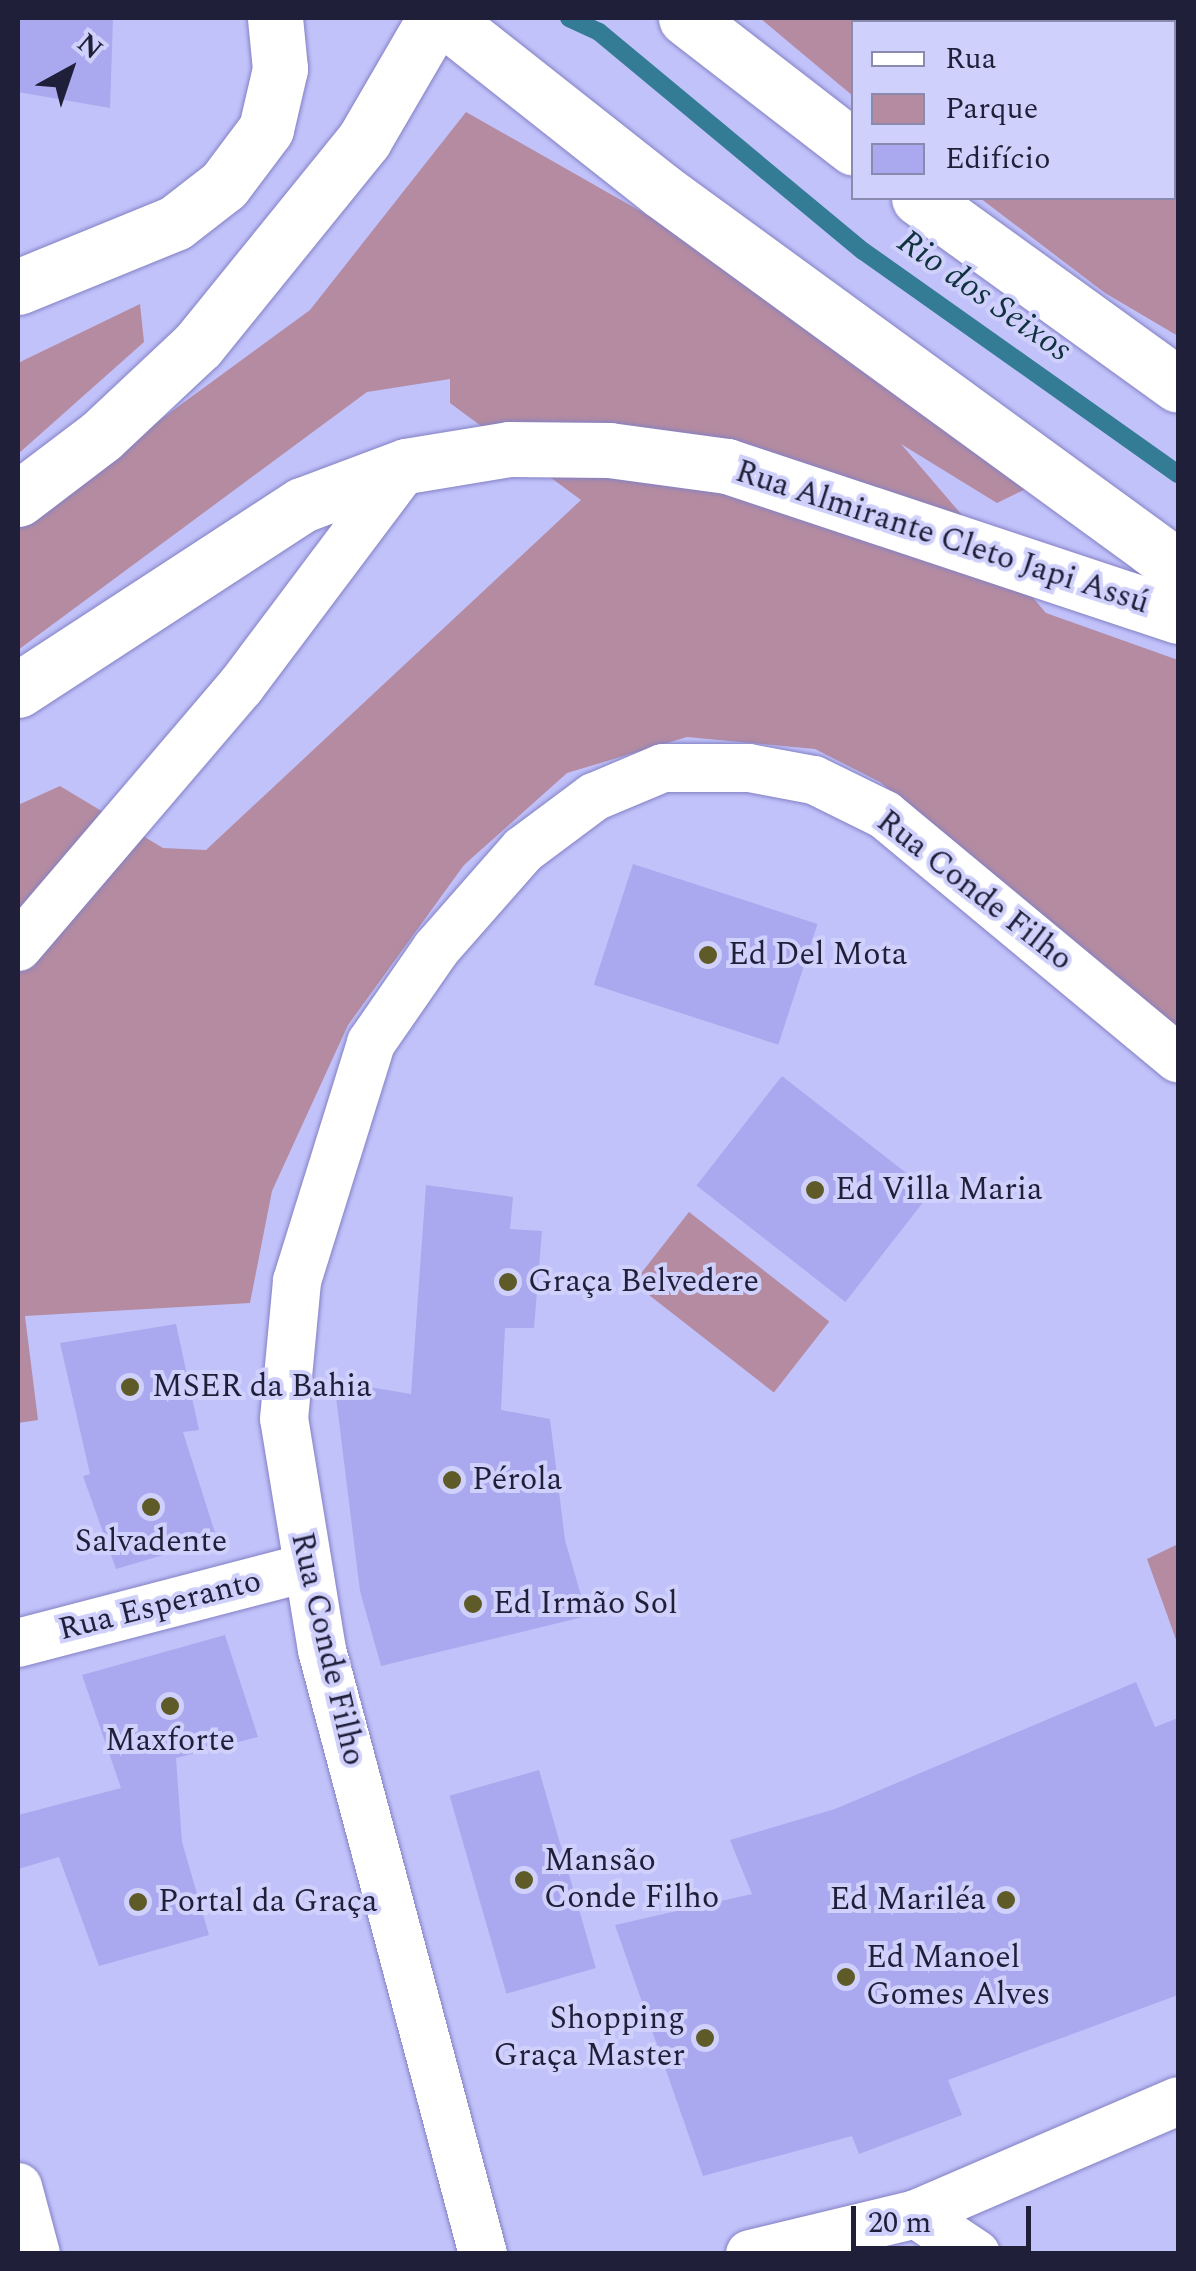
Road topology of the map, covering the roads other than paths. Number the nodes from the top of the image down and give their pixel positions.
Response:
1 (275, 18) edge
2 (434, 18) edge
3 (442, 18) edge
4 (686, 18) edge
5 (851, 146) edge
6 (921, 200) edge
7 (18, 288) edge
8 (1178, 385) edge
9 (406, 466) junction
10 (18, 498) edge
11 (1178, 567) edge
12 (1178, 616) edge
13 (18, 690) edge
14 (18, 947) edge
15 (1178, 1058) edge
16 (303, 1570) junction
17 (18, 1643) edge
18 (1178, 2101) edge
19 (18, 2188) edge
20 (916, 2214) junction
21 (836, 2245) edge
22 (36, 2254) edge
23 (483, 2254) edge
24 (750, 2254) edge
25 (976, 2254) edge

1 - 7 main road
2 - 10 main road
3 - 11 main road
4 - 5 main road
6 - 8 main road
9 - 12 main road, Rua Almirante Cleto Japi Assú
9 - 13 main road, Rua Almirante Cleto Japi Assú
9 - 14 street
15 - 16 street, Rua Conde Filho
16 - 17 street, Rua Esperanto
16 - 23 street, Rua Conde Filho
18 - 20 street
19 - 22 street
20 - 21 street
20 - 25 street
21 - 24 street

